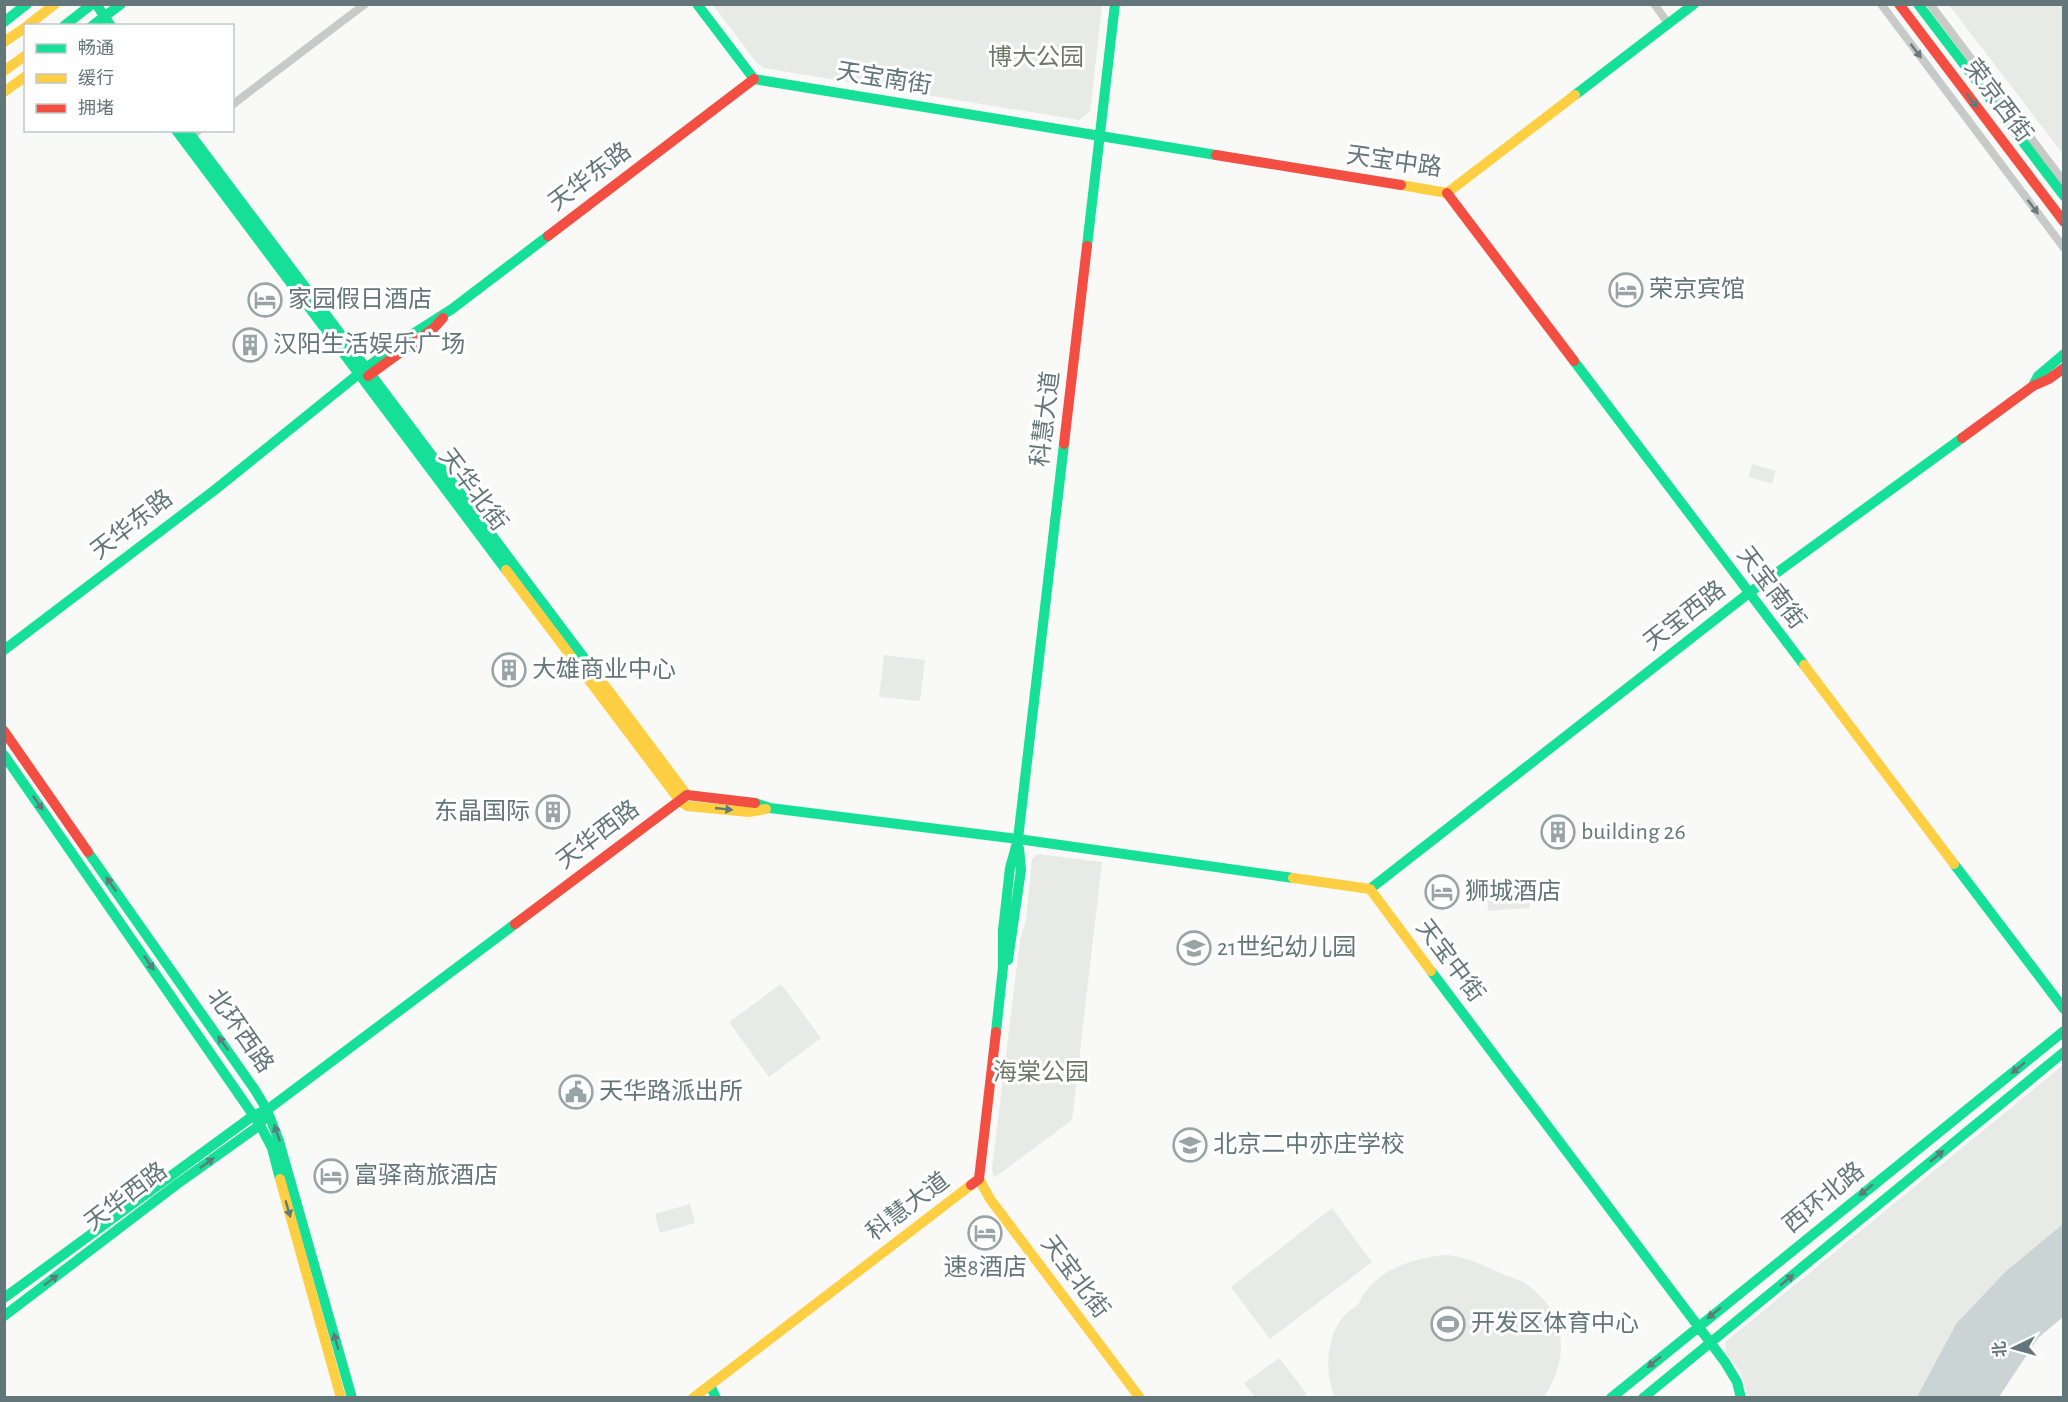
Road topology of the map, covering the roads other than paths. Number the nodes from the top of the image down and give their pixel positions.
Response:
1 (27, 4) edge
2 (55, 4) edge
3 (121, 4) edge
4 (365, 4) edge
5 (697, 4) edge
6 (1115, 4) edge
7 (1654, 4) edge
8 (1694, 4) edge
9 (1881, 4) edge
10 (1899, 4) edge
11 (1918, 4) edge
12 (1930, 4) edge
13 (90, 5) edge
14 (4, 21) edge
15 (101, 23) edge
16 (1668, 23) junction
17 (29, 24) edge
18 (66, 24) edge
19 (24, 27) edge
20 (4, 42) edge
21 (24, 56) edge
22 (4, 71) edge
23 (22, 79) edge
24 (754, 79) junction
25 (4, 84) edge
26 (4, 92) edge
27 (234, 103) edge
28 (178, 132) edge
29 (193, 132) edge
30 (1101, 136) junction
31 (2064, 182) edge
32 (1447, 193) junction
33 (2064, 196) edge
34 (2064, 222) edge
35 (2064, 248) edge
36 (2064, 354) edge
37 (2064, 368) edge
38 (365, 374) junction
39 (2033, 386) junction
40 (1749, 593) junction
41 (4, 650) edge
42 (4, 731) edge
43 (4, 755) edge
44 (684, 798) junction
45 (1018, 839) junction
46 (1370, 888) junction
47 (2064, 1009) edge
48 (2064, 1031) edge
49 (2064, 1052) edge
50 (267, 1110) junction
51 (257, 1120) junction
52 (979, 1179) junction
53 (4, 1298) edge
54 (4, 1316) edge
55 (1697, 1327) junction
56 (1710, 1344) junction
57 (710, 1385) junction
58 (341, 1398) edge
59 (352, 1398) edge
60 (693, 1398) edge
61 (716, 1398) edge
62 (1140, 1398) edge
63 (1611, 1398) edge
64 (1643, 1398) edge
65 (1742, 1398) edge

1 - 14 street
2 - 17 street
3 - 15 street
4 - 27 street
5 - 24 street
6 - 30 street, 科慧大道
7 - 16 street
8 - 16 street, 天宝中路
9 -> 35 street
10 -> 34 street, 荣京西街
11 - 33 street, 荣京西街
12 - 31 street
13 - 15 street
13 - 18 street
16 - 32 street, 天宝中路
19 - 20 street
21 - 22 street
23 - 25 street
23 - 26 street
24 - 30 street, 天宝南街
24 - 38 street, 天华东路
28 - 38 street, 天华北街
29 - 38 street, 天华北街
30 - 32 street, 天宝中路
30 - 45 street, 科慧大道
32 - 40 street, 天宝南街
36 - 39 street, 天宝西路
37 - 39 street, 天宝西路
38 - 41 street, 天华东路
38 - 44 street, 天华北街
39 - 40 street, 天宝西路
40 - 46 street, 天宝西路
40 - 47 street, 天宝南街
50 -> 42 street, 北环西路
43 -> 51 street, 北环西路
44 - 45 street
44 - 50 street, 天华西路
45 - 46 street
45 - 52 street, 科慧大道
46 - 55 street, 天宝中街
48 -> 55 street, 西环北路
56 -> 49 street, 西环北路
50 - 51 street, 天华西路
59 -> 50 street, 北环西路
51 - 53 street, 天华西路
54 -> 51 street, 天华西路
51 -> 58 street, 北环西路
52 - 57 street, 科慧大道
52 - 62 street, 天宝北街
55 - 56 street, 天宝中街
55 -> 63 street, 西环北路
56 - 64 street, 西环北路
56 - 65 street, 天宝中街
57 - 60 street, 科慧大道
57 - 61 street

